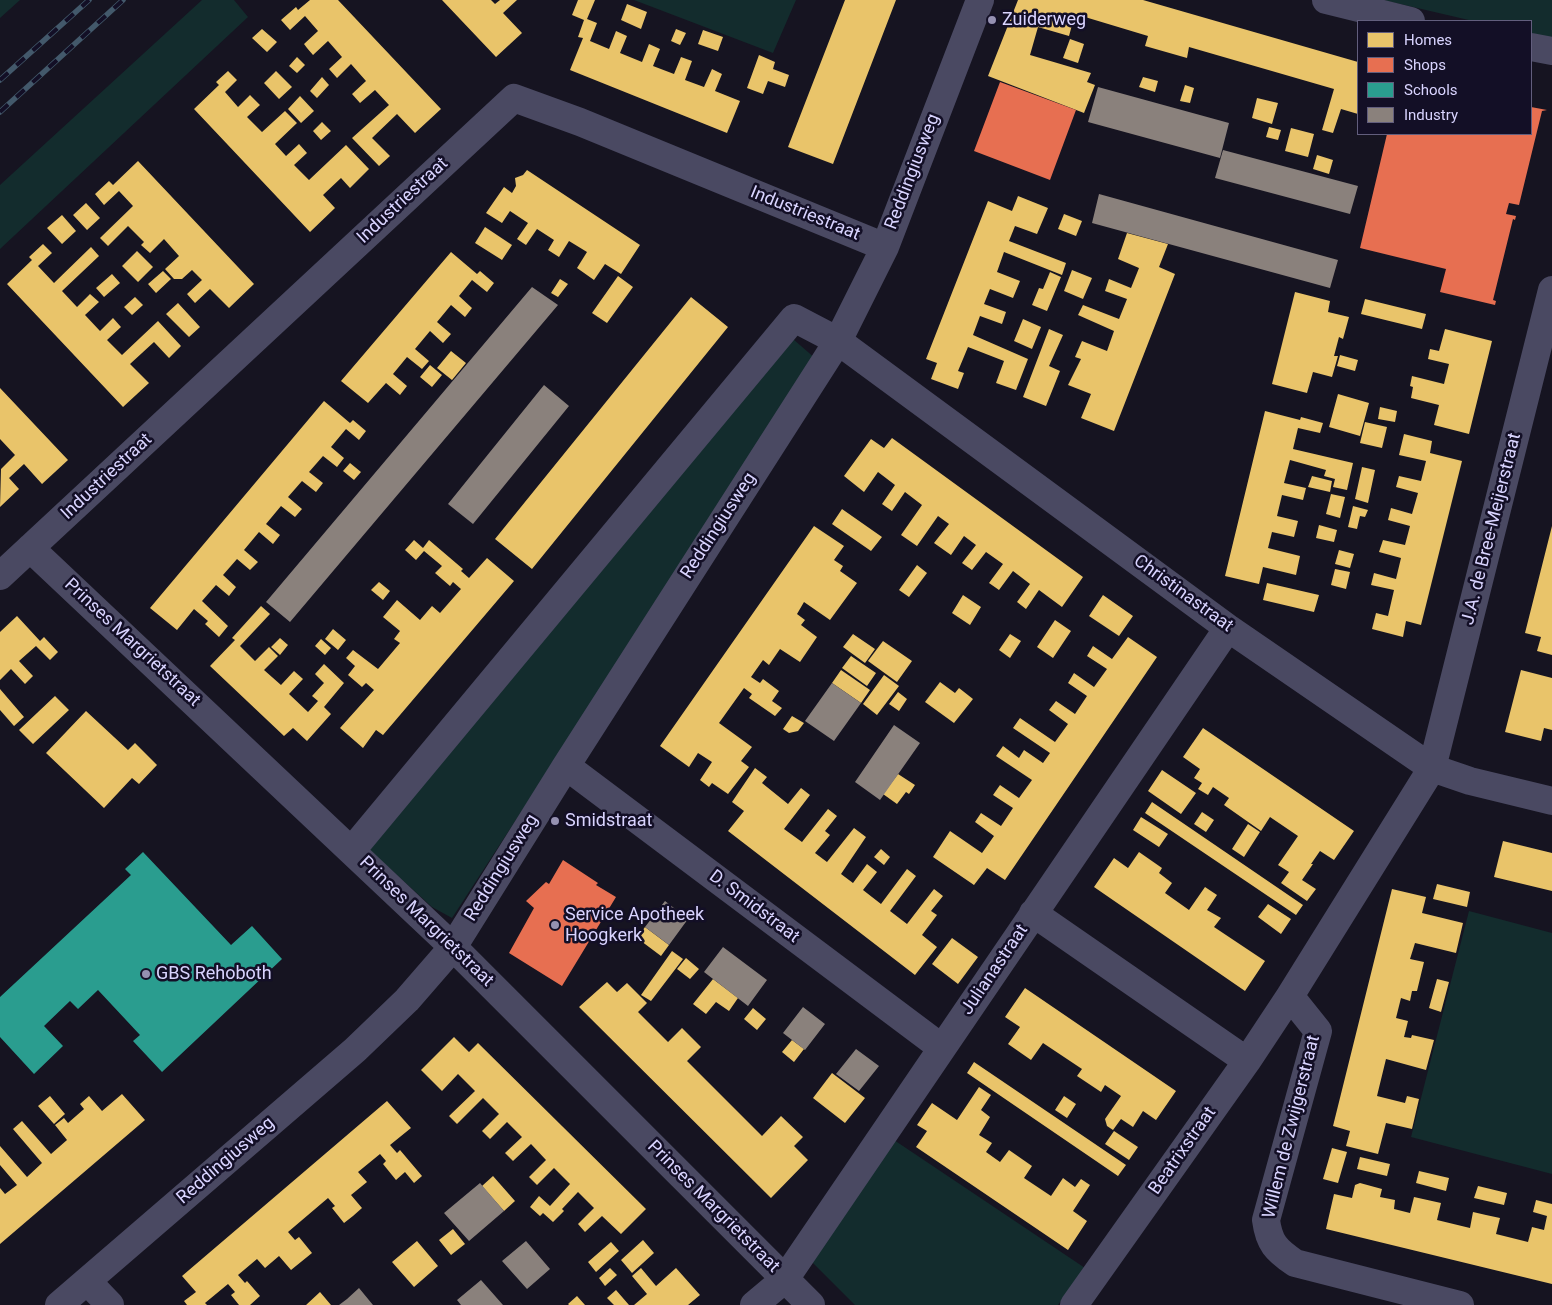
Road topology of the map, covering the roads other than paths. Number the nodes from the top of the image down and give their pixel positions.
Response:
1 (980, 0) edge
2 (1326, 0) edge
3 (1407, 20) edge
4 (1532, 47) edge
5 (1552, 51) edge
6 (884, 247) junction
7 (1552, 290) edge
8 (838, 341) junction
9 (30, 548) junction
10 (0, 576) edge
11 (1228, 628) junction
12 (566, 766) junction
13 (1432, 768) junction
14 (1552, 801) edge
15 (352, 850) junction
16 (1033, 912) junction
17 (453, 947) junction
18 (1290, 996) junction
19 (942, 1048) junction
20 (1247, 1061) junction
21 (785, 1279) junction
22 (87, 1281) junction
23 (59, 1305) edge
24 (110, 1305) edge
25 (754, 1305) edge
26 (811, 1305) edge
27 (1074, 1305) edge
28 (1460, 1305) edge

1 - 6 street, Reddingiusweg
2 - 3 street
4 - 5 street
6 - 8 street, Reddingiusweg
6 - 9 street, Industriestraat
7 - 13 street, J.A. de Bree-Meijerstraat
8 - 11 street, Christinastraat
8 - 12 street, Reddingiusweg
8 - 15 street
9 - 10 street, Industriestraat
9 - 15 street, Prinses Margrietstraat
11 - 13 street, Christinastraat
11 - 16 street, Julianastraat
12 - 17 street, Reddingiusweg
12 - 19 street, D. Smidstraat
13 - 14 street, Christinastraat
13 - 18 street
15 - 17 street, Prinses Margrietstraat
16 - 19 street, Julianastraat
16 - 20 street
17 - 21 street, Prinses Margrietstraat
17 - 22 street, Reddingiusweg
18 - 20 street, Beatrixstraat
18 - 28 street, Willem de Zwijgerstraat
19 - 21 street, Julianastraat
20 - 27 street, Beatrixstraat
21 - 25 street, Julianastraat
21 - 26 street, Prinses Margrietstraat
22 - 23 street, Reddingiusweg
22 - 24 street

